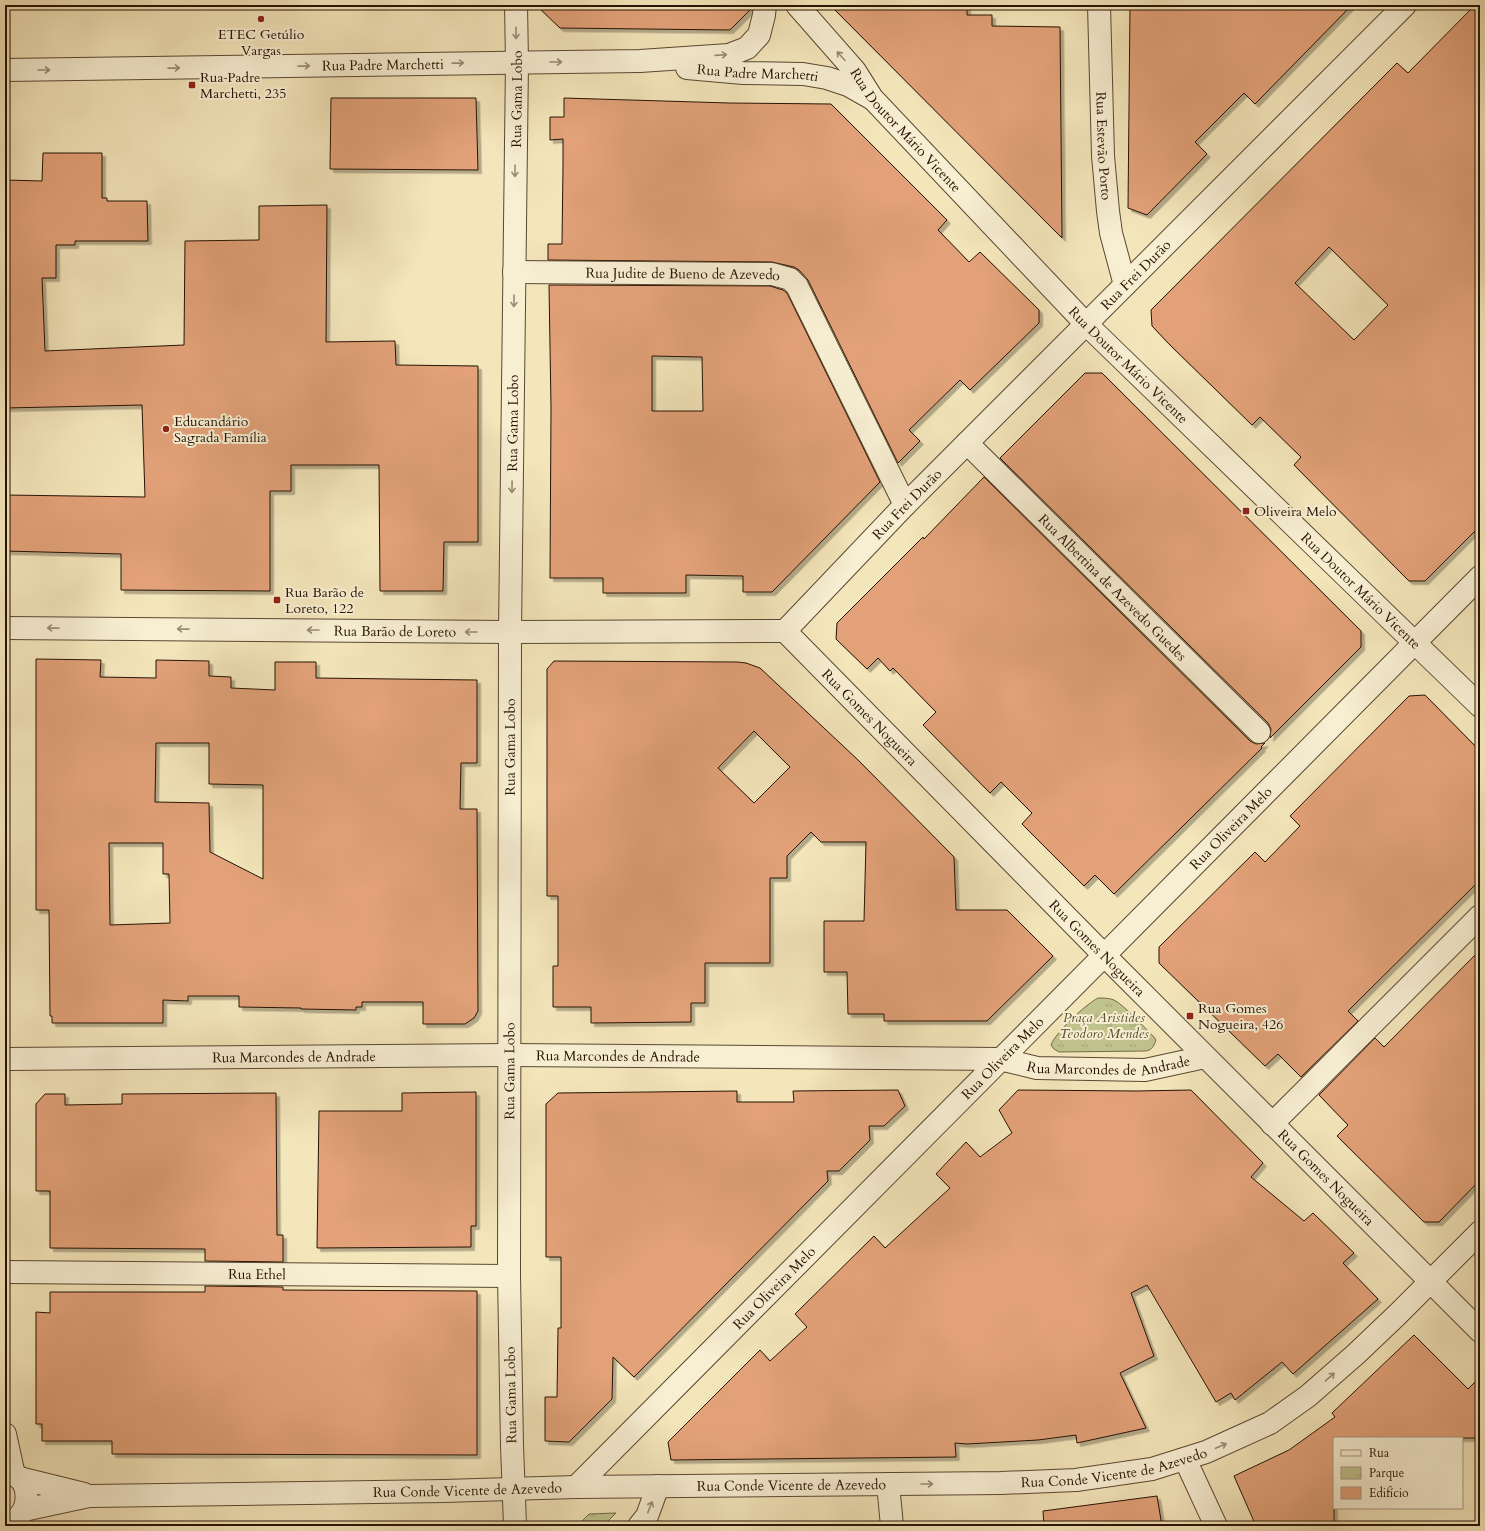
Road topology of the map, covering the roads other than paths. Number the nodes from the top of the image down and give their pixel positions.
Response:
1 (516, 5) edge
2 (765, 5) edge
3 (797, 5) edge
4 (1099, 5) edge
5 (1405, 5) edge
6 (640, 61) junction
7 (517, 62) junction
8 (5, 70) edge
9 (872, 98) junction
10 (514, 272) junction
11 (1125, 286) junction
12 (1086, 324) junction
13 (966, 443) junction
14 (905, 505) junction
15 (1480, 576) edge
16 (5, 628) edge
17 (785, 631) junction
18 (510, 632) junction
19 (1415, 642) junction
20 (1480, 706) edge
21 (1259, 732) dead end
22 (1480, 916) edge
23 (1104, 955) junction
24 (510, 1055) junction
25 (1205, 1057) junction
26 (5, 1058) edge
27 (1000, 1059) junction
28 (1272, 1124) junction
29 (1480, 1232) edge
30 (5, 1272) edge
31 (509, 1276) junction
32 (1431, 1282) junction
33 (1480, 1330) edge
34 (5, 1434) edge
35 (1185, 1459) junction
36 (13, 1475) edge
37 (888, 1484) junction
38 (658, 1486) junction
39 (576, 1487) junction
40 (513, 1488) junction
41 (89, 1496) junction
42 (24, 1510) junction
43 (5, 1522) edge
44 (515, 1526) edge
45 (639, 1526) edge
46 (892, 1526) edge
47 (1216, 1526) edge

1 -> 7 street, Rua Gama Lobo
6 -> 2 street, Rua Padre Marchetti
9 -> 3 street, Rua Doutor Mário Vicente
4 - 11 street, Rua Estevão Porto
5 - 11 street, Rua Frei Durão
7 -> 6 street, Rua Padre Marchetti
6 - 9 street, Rua Padre Marchetti
8 -> 7 street, Rua Padre Marchetti
7 -> 10 street, Rua Gama Lobo
9 - 12 street, Rua Doutor Mário Vicente
10 - 14 street, Rua Judite de Bueno de Azevedo
10 -> 18 street, Rua Gama Lobo
11 - 12 street, Rua Frei Durão
12 - 13 street, Rua Frei Durão
12 - 19 street, Rua Doutor Mário Vicente
13 - 14 street, Rua Frei Durão
13 - 21 street, Rua Albertina de Azevedo Guedes
14 - 17 street, Rua Frei Durão
15 - 19 street, Rua Oliveira Melo
18 -> 16 street, Rua Barão de Loreto
17 - 18 street, Rua Barão de Loreto
17 - 23 street, Rua Gomes Nogueira
18 - 24 street, Rua Gama Lobo
19 - 20 street, Rua Doutor Mário Vicente
19 - 23 street, Rua Oliveira Melo
22 - 28 street
23 - 25 street, Rua Gomes Nogueira
23 - 27 street, Rua Oliveira Melo
24 - 26 street, Rua Marcondes de Andrade
24 - 27 street, Rua Marcondes de Andrade
24 - 31 street, Rua Gama Lobo
25 - 27 street, Rua Marcondes de Andrade
25 - 28 street, Rua Gomes Nogueira
27 - 39 street, Rua Oliveira Melo
28 - 32 street, Rua Gomes Nogueira
29 - 32 street, Rua Conde Vicente de Azevedo
30 - 31 street, Rua Ethel
31 - 40 street, Rua Gama Lobo
32 - 33 street, Rua Gomes Nogueira
35 -> 32 street, Rua Conde Vicente de Azevedo
34 - 36 street
37 -> 35 street, Rua Conde Vicente de Azevedo
35 - 47 street
36 - 41 street, Rua Conde Vicente de Azevedo
36 - 42 street
37 - 38 street, Rua Conde Vicente de Azevedo
37 - 46 street
38 - 39 street, Rua Conde Vicente de Azevedo
45 -> 38 street
39 - 40 street, Rua Conde Vicente de Azevedo
40 - 41 street, Rua Conde Vicente de Azevedo
40 - 44 street, Rua Gama Lobo
41 - 42 street, Rua Conde Vicente de Azevedo
42 - 43 street

